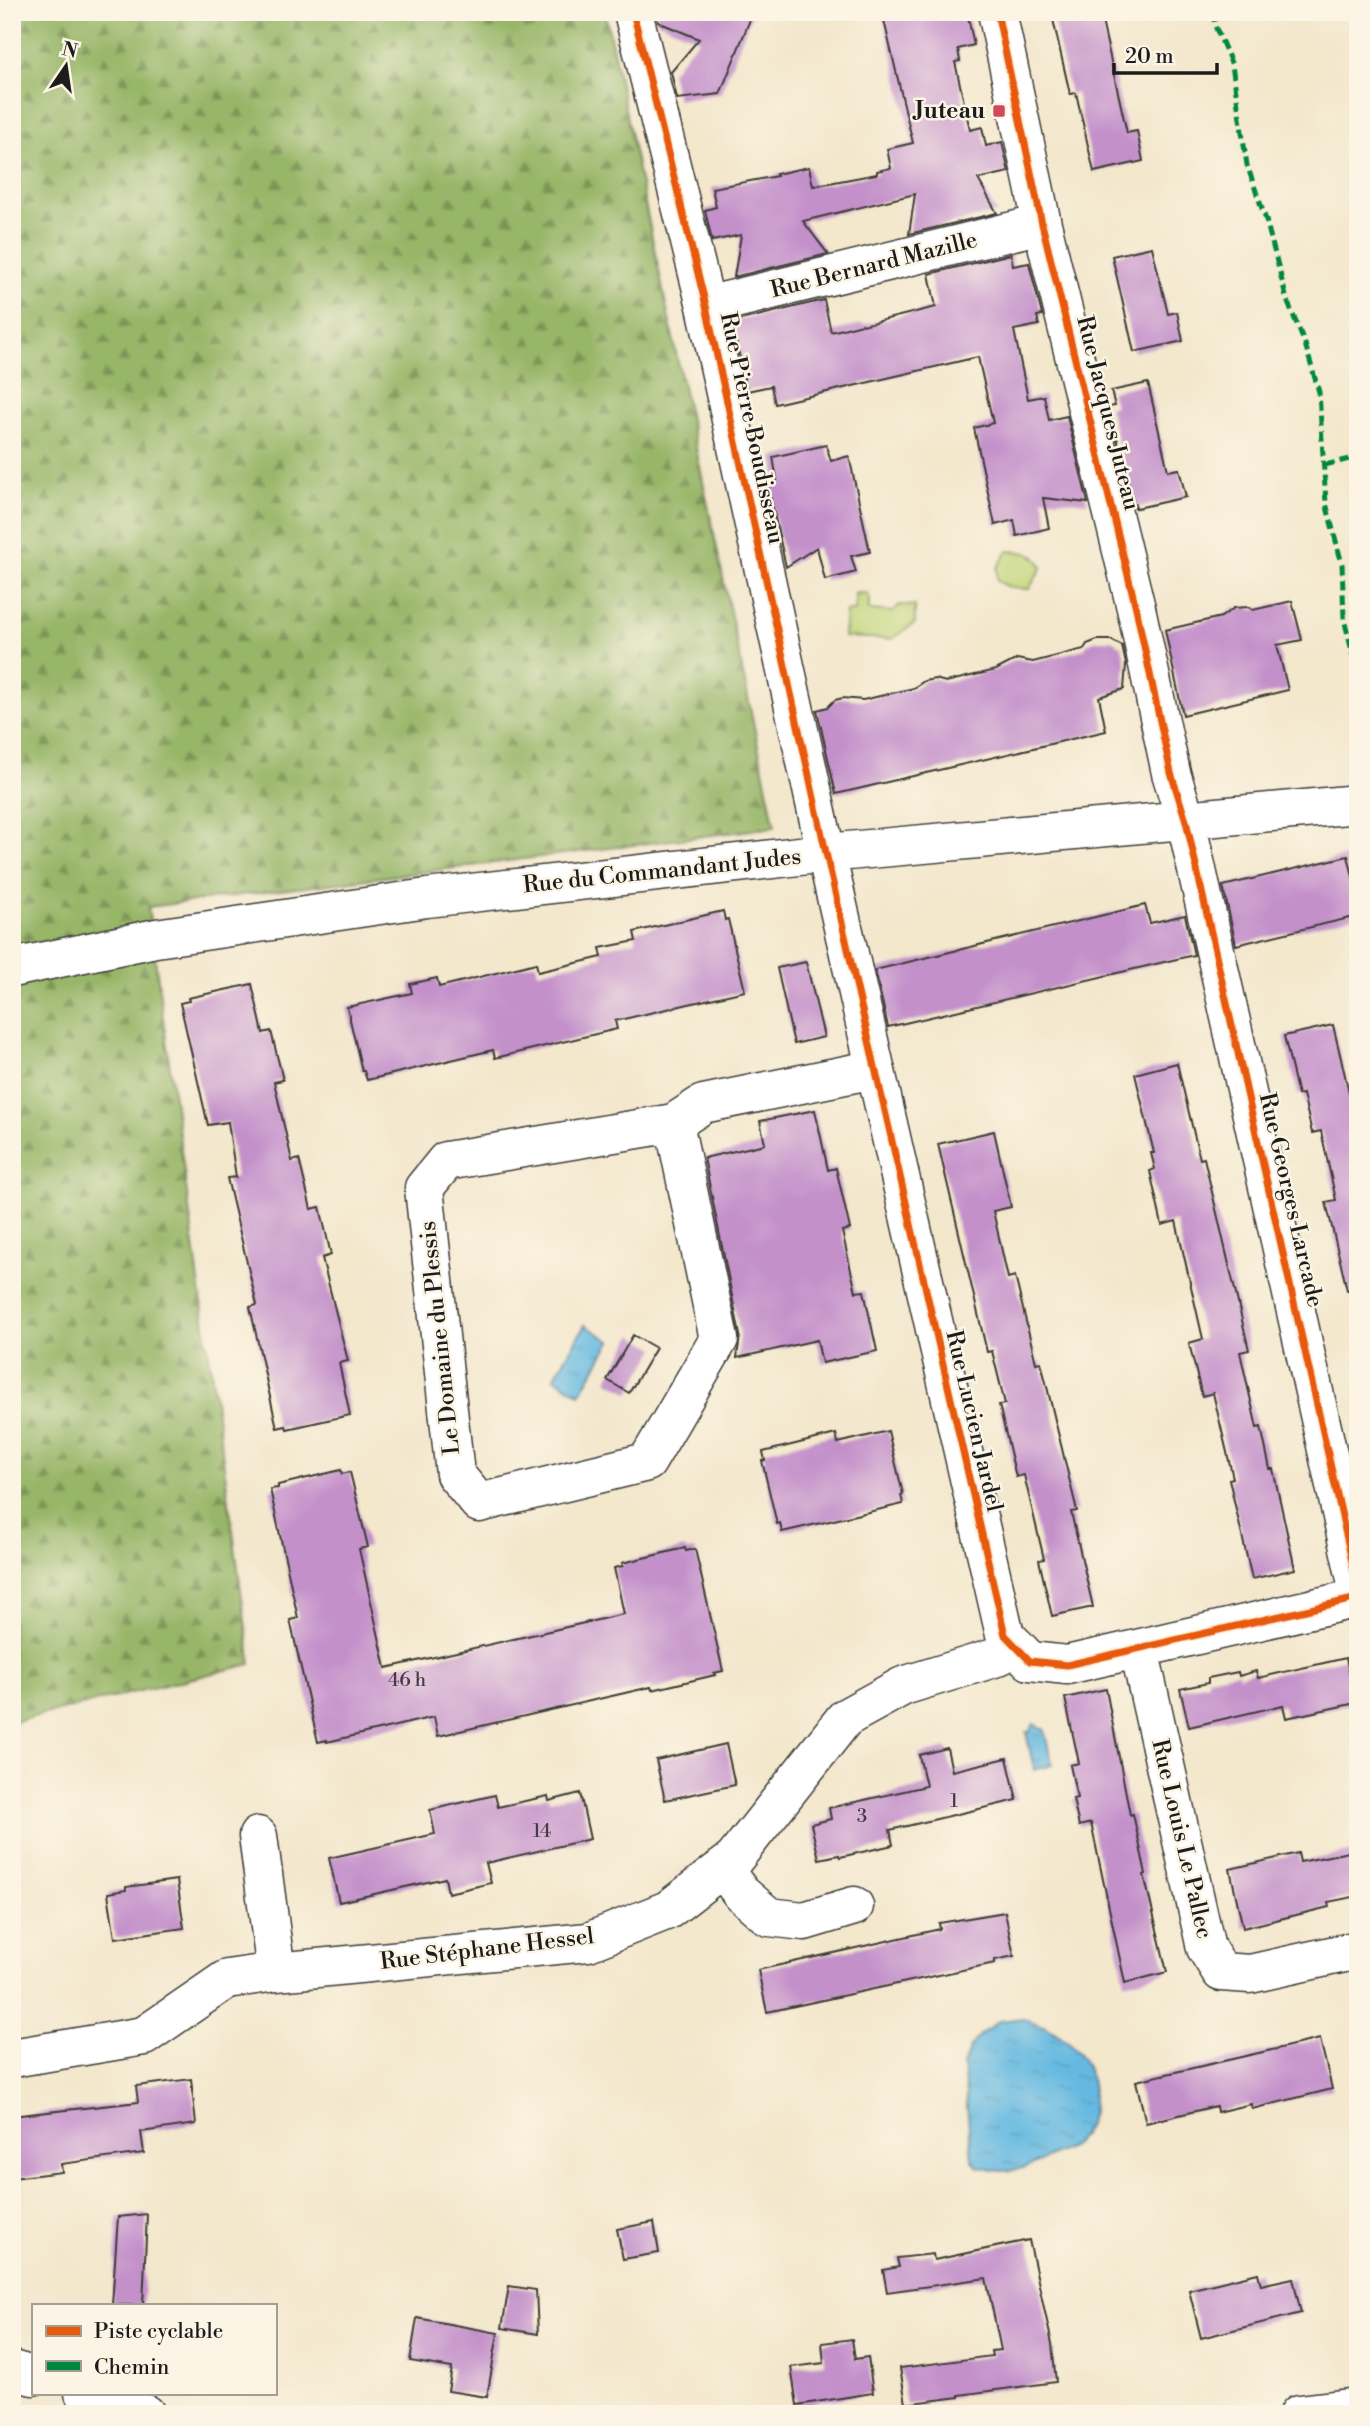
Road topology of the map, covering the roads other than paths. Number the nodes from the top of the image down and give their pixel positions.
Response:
1 (633, 12) edge
2 (997, 12) edge
3 (1042, 224) junction
4 (706, 306) junction
5 (1358, 804) edge
6 (1186, 821) junction
7 (826, 853) junction
8 (12, 968) edge
9 (875, 1069) junction
10 (674, 1123) junction
11 (1358, 1588) edge
12 (1358, 1598) edge
13 (1017, 1647) junction
14 (1139, 1649) junction
15 (258, 1836) dead end
16 (722, 1868) junction
17 (854, 1906) dead end
18 (1358, 1950) edge
19 (276, 1972) junction
20 (12, 2057) edge
21 (12, 2370) edge
22 (32, 2376) edge
23 (87, 2394) edge
24 (1358, 2407) edge
25 (146, 2414) edge
26 (1299, 2414) edge

1 - 4 street, Rue Pierre Boudisseau
2 - 3 street, Rue Jacques Juteau
3 - 4 street, Rue Bernard Mazille
3 - 6 street, Rue Jacques Juteau
4 - 7 street, Rue Pierre Boudisseau
5 - 6 street, Rue du Commandant Judes
6 - 7 street, Rue du Commandant Judes
6 - 11 street, Rue Georges Larcade
7 - 8 street, Rue du Commandant Judes
7 - 9 street, Rue Lucien Jardel
9 - 10 street, Le Domaine du Plessis
9 - 13 street, Rue Lucien Jardel
10 - 10 street, Le Domaine du Plessis
12 - 14 street
13 - 14 street
13 - 16 street, Rue Stéphane Hessel
14 - 18 street, Rue Louis Le Pallec
15 - 19 street
16 - 17 street
16 - 19 street, Rue Stéphane Hessel
19 - 20 street, Rue Stéphane Hessel
21 - 22 street
23 - 25 street
24 - 26 street

